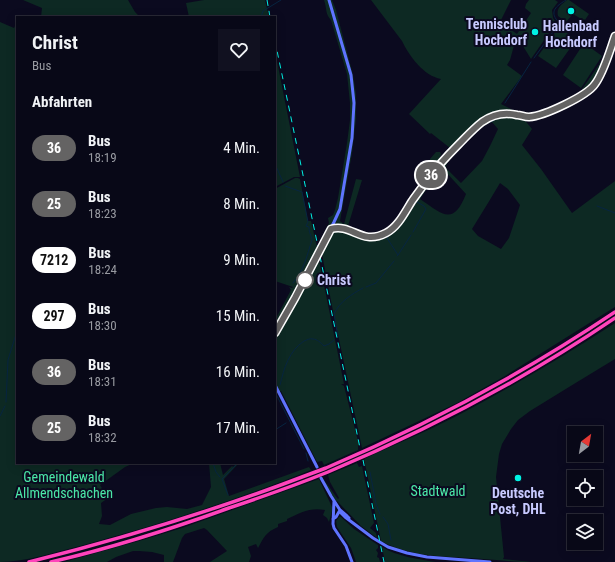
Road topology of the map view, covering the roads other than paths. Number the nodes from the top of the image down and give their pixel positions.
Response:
1 (329, 0) edge
2 (615, 312) edge
3 (615, 318) edge
4 (276, 331) edge
5 (276, 387) edge
6 (317, 467) dead end
7 (321, 478) dead end
8 (334, 501) junction
9 (340, 510) junction
10 (334, 514) junction
11 (333, 519) junction
12 (29, 562) edge
13 (51, 562) edge
14 (352, 562) edge
15 (490, 562) edge

1 - 4 main road
2 - 12 highway
3 - 13 highway
5 - 6 main road
7 - 8 main road
8 - 9 main road
8 - 10 main road
9 - 10 main road
9 - 11 main road
9 - 15 main road
10 - 11 main road
11 - 14 main road

